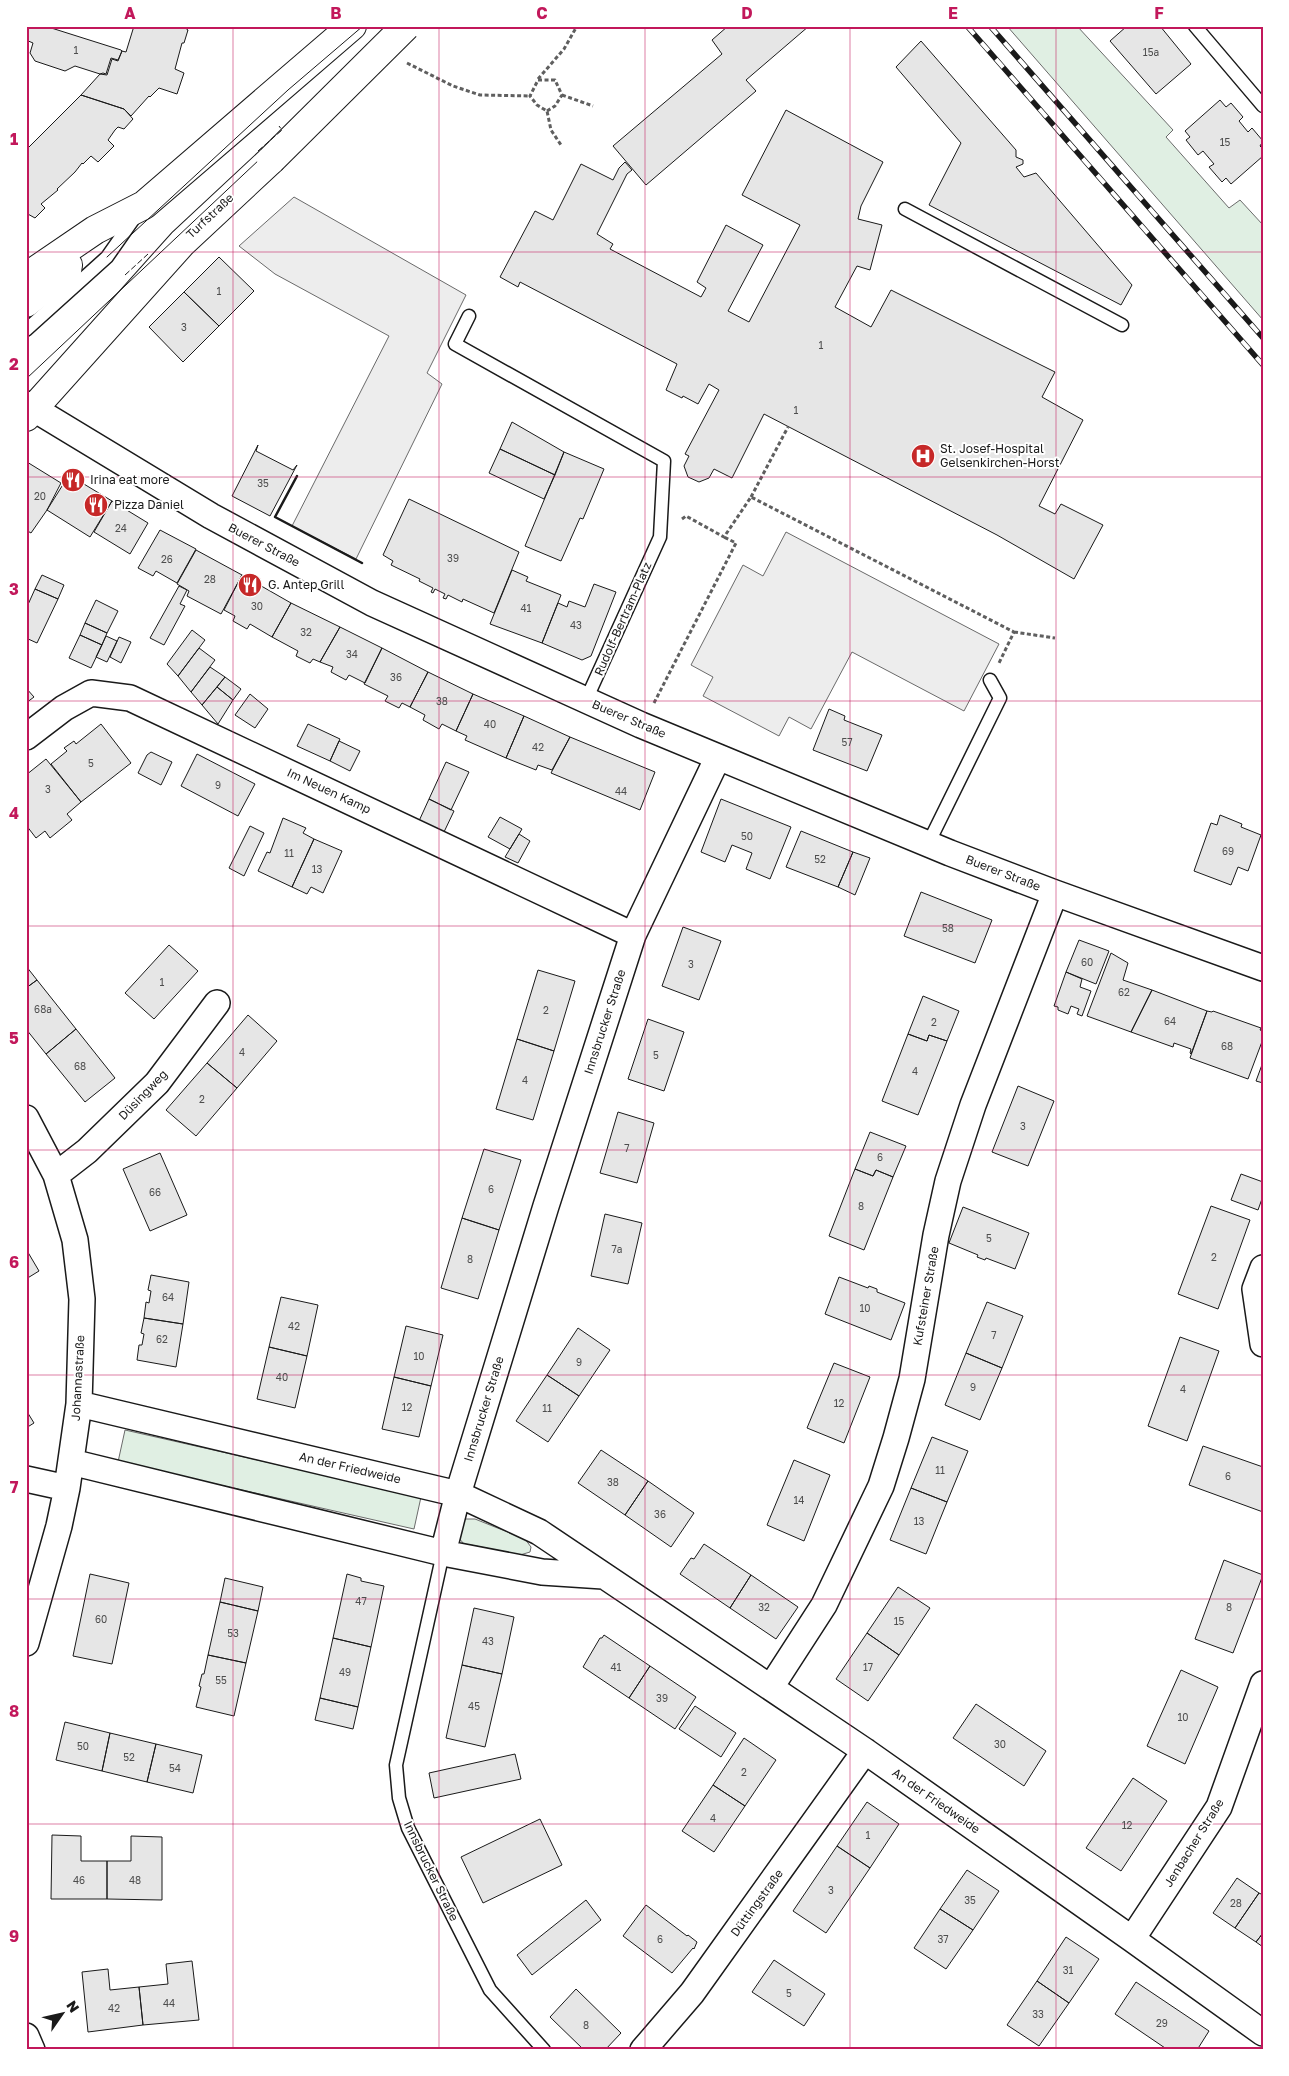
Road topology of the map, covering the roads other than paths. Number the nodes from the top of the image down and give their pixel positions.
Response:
1 (352, 26) edge
2 (406, 26) edge
3 (1195, 26) edge
4 (1263, 106) edge
5 (144, 205) junction
6 (906, 209) dead end
7 (76, 243) junction
8 (26, 277) edge
9 (26, 303) edge
10 (469, 316) dead end
11 (1122, 325) dead end
12 (26, 330) edge
13 (28, 410) edge
14 (990, 680) road end
15 (586, 700) junction
16 (26, 737) edge
17 (718, 757) junction
18 (928, 844) junction
19 (1055, 893) junction
20 (633, 935) junction
21 (1263, 968) edge
22 (217, 1003) dead end
23 (29, 1131) edge
24 (56, 1175) junction
25 (1263, 1268) edge
26 (1263, 1344) edge
27 (79, 1404) junction
28 (71, 1462) junction
29 (26, 1479) edge
30 (67, 1488) junction
31 (458, 1494) junction
32 (443, 1553) junction
33 (604, 1576) junction
34 (26, 1643) edge
35 (1263, 1684) edge
36 (772, 1687) junction
37 (865, 1751) junction
38 (1132, 1939) junction
39 (1263, 2033) edge
40 (26, 2036) edge
41 (32, 2050) edge
42 (544, 2050) edge
43 (643, 2050) edge

1 - 5 main road
2 - 13 main road, Turfstraße, bridge
3 - 4 lane
5 - 7 main road
5 - 12 lane
6 - 11 lane
7 - 8 main road
7 - 9 main road
10 - 15 lane, Rudolf-Bertram-Platz
13 - 15 street, Buerer Straße
14 - 18 lane
15 - 17 street, Buerer Straße
16 - 20 street, Im Neuen Kamp
17 - 18 street, Buerer Straße
17 - 20 street, Innsbrucker Straße
18 - 19 street, Buerer Straße
19 - 21 street, Buerer Straße
19 - 36 street, Kufsteiner Straße
20 - 31 street, Innsbrucker Straße
22 - 24 street, Düsingweg
23 - 24 street, Johannastraße
24 - 27 street, Johannastraße
25 - 26 street
27 - 28 street, Johannastraße
27 - 31 street, An der Friedweide
28 - 30 street, Johannastraße
28 - 32 street, An der Friedweide
29 - 30 street
30 - 34 street, Johannastraße
31 - 32 street, Innsbrucker Straße
31 - 33 street, An der Friedweide
32 - 33 street, An der Friedweide
32 - 42 lane, Innsbrucker Straße
33 - 36 street, An der Friedweide
35 - 38 street, Jenbacher Straße
36 - 37 street, An der Friedweide
37 - 38 street, An der Friedweide
37 - 43 street, Düttingstraße
38 - 39 street, An der Friedweide
40 - 41 street

